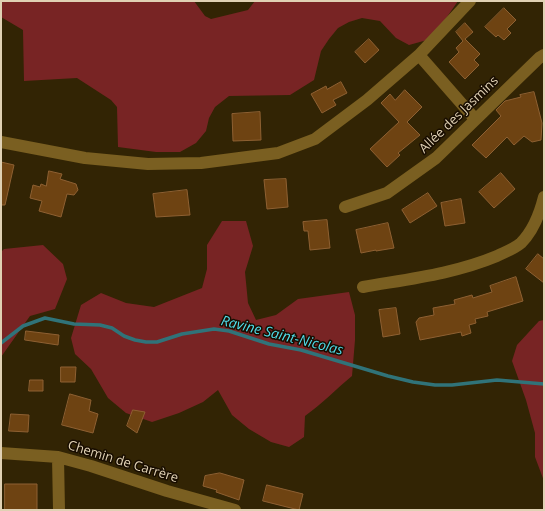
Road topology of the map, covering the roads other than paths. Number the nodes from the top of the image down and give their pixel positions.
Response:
1 (470, 1) edge
2 (419, 55) junction
3 (544, 55) edge
4 (475, 119) junction
5 (1, 142) edge
6 (544, 197) edge
7 (345, 208) dead end
8 (363, 287) dead end
9 (1, 453) edge
10 (58, 457) junction
11 (59, 510) edge
12 (235, 510) edge

1 - 2 street
2 - 4 street
2 - 5 street
3 - 4 street, Allée des Jasmins
4 - 7 street, Allée des Jasmins
6 - 8 street
9 - 10 street, Chemin de Carrère
10 - 11 street
10 - 12 street, Chemin de Carrère

